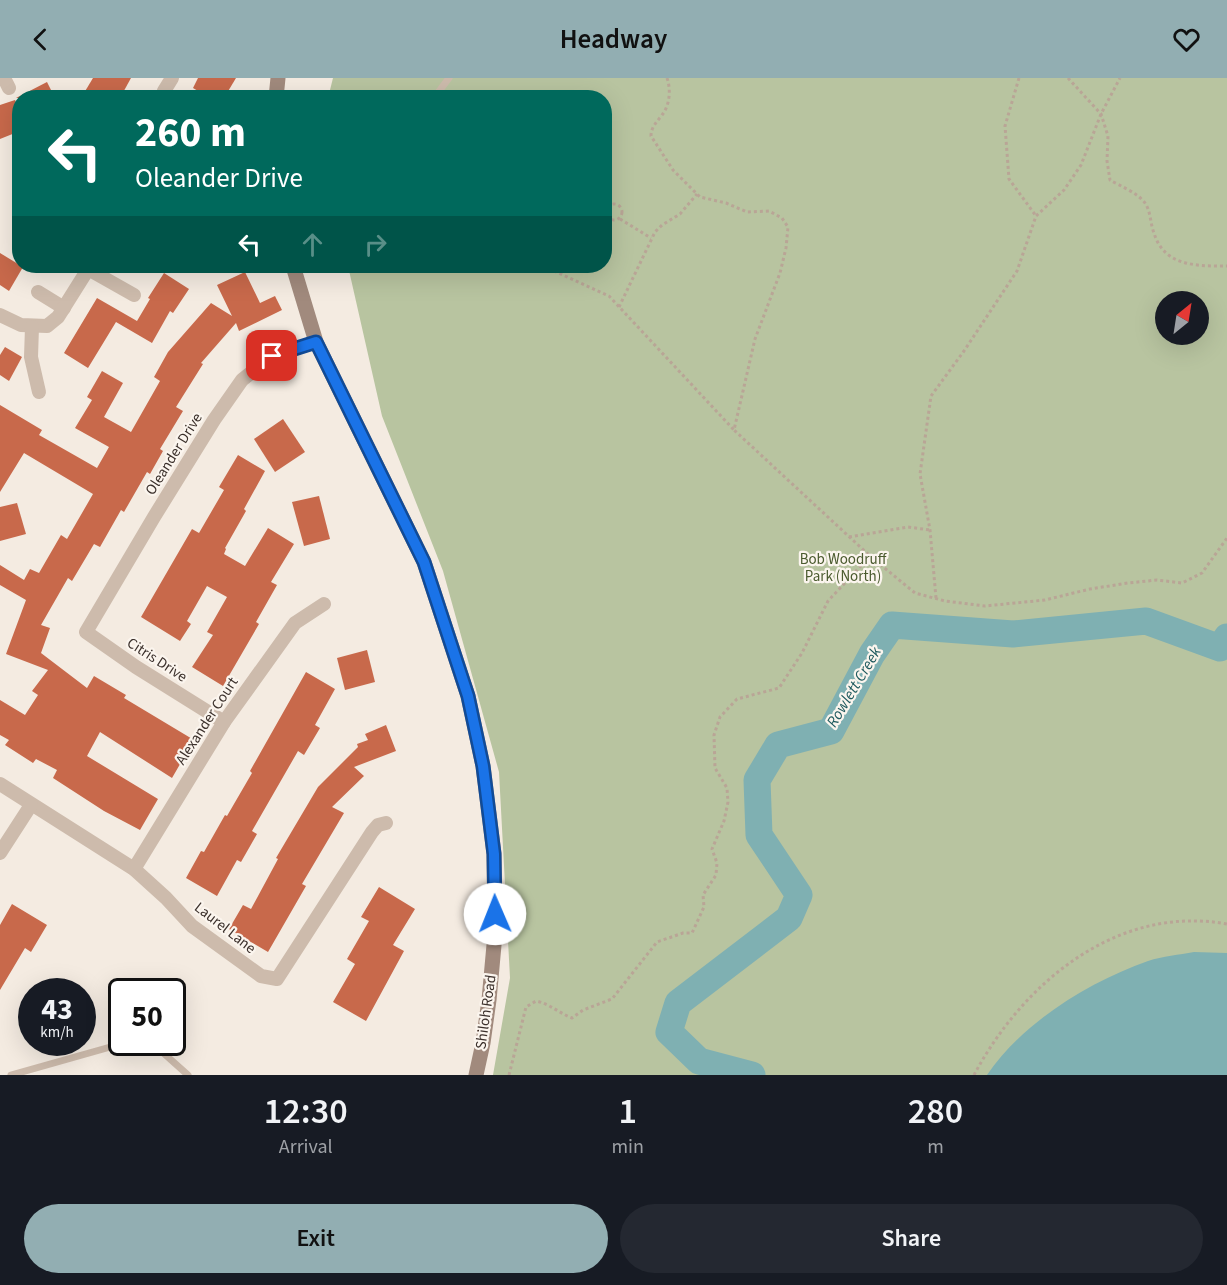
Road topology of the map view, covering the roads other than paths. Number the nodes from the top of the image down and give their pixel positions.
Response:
1 (85, 273) edge
2 (98, 273) edge
3 (296, 273) edge
4 (38, 292) dead end
5 (134, 296) dead end
6 (64, 308) junction
7 (0, 315) edge
8 (32, 327) junction
9 (316, 342) junction
10 (39, 392) dead end
11 (324, 604) dead end
12 (92, 618) joint
13 (224, 722) junction
14 (0, 784) edge
15 (30, 805) junction
16 (386, 823) dead end
17 (0, 853) edge
18 (134, 869) junction
19 (108, 1048) edge
20 (167, 1056) edge
21 (11, 1075) edge
22 (188, 1075) edge
23 (476, 1075) edge

1 - 6 street
2 - 5 street
3 - 9 main road, Shiloh Road
4 - 6 street
6 - 8 street
7 - 8 street
8 - 10 street
9 - 12 street, Oleander Drive
9 - 23 main road, Shiloh Road
11 - 13 street, Alexander Court
12 - 13 street, Citris Drive
13 - 18 street, Alexander Court
14 - 15 street, Laurel Lane
15 - 17 street
15 - 18 street, Laurel Lane
16 - 18 street, Laurel Lane
19 - 21 lane
20 - 22 lane

